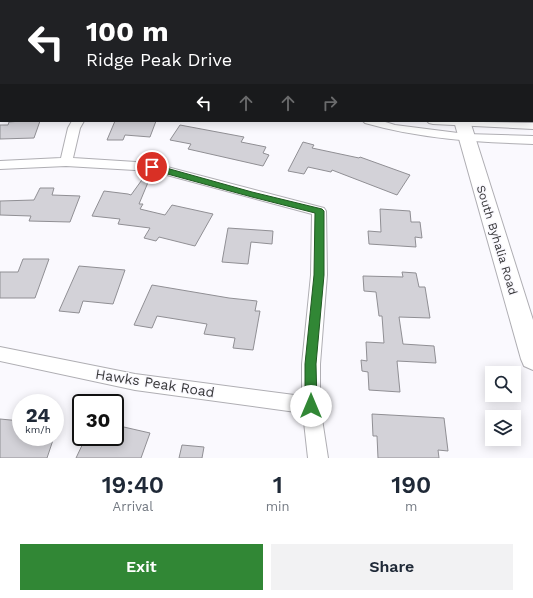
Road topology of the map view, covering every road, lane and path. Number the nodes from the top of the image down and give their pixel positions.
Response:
1 (77, 122) edge
2 (373, 122) edge
3 (438, 122) edge
4 (533, 126) edge
5 (463, 127) edge
6 (533, 140) edge
7 (66, 162) junction
8 (0, 165) edge
9 (0, 354) edge
10 (533, 359) edge
11 (311, 406) junction
12 (318, 458) edge

1 - 7 street
2 - 5 street
3 - 5 street
4 - 5 street
5 - 6 street
5 - 10 main road, South Byhalia Road
7 - 8 street
7 - 11 street
9 - 11 street, Hawks Peak Road
11 - 12 street

